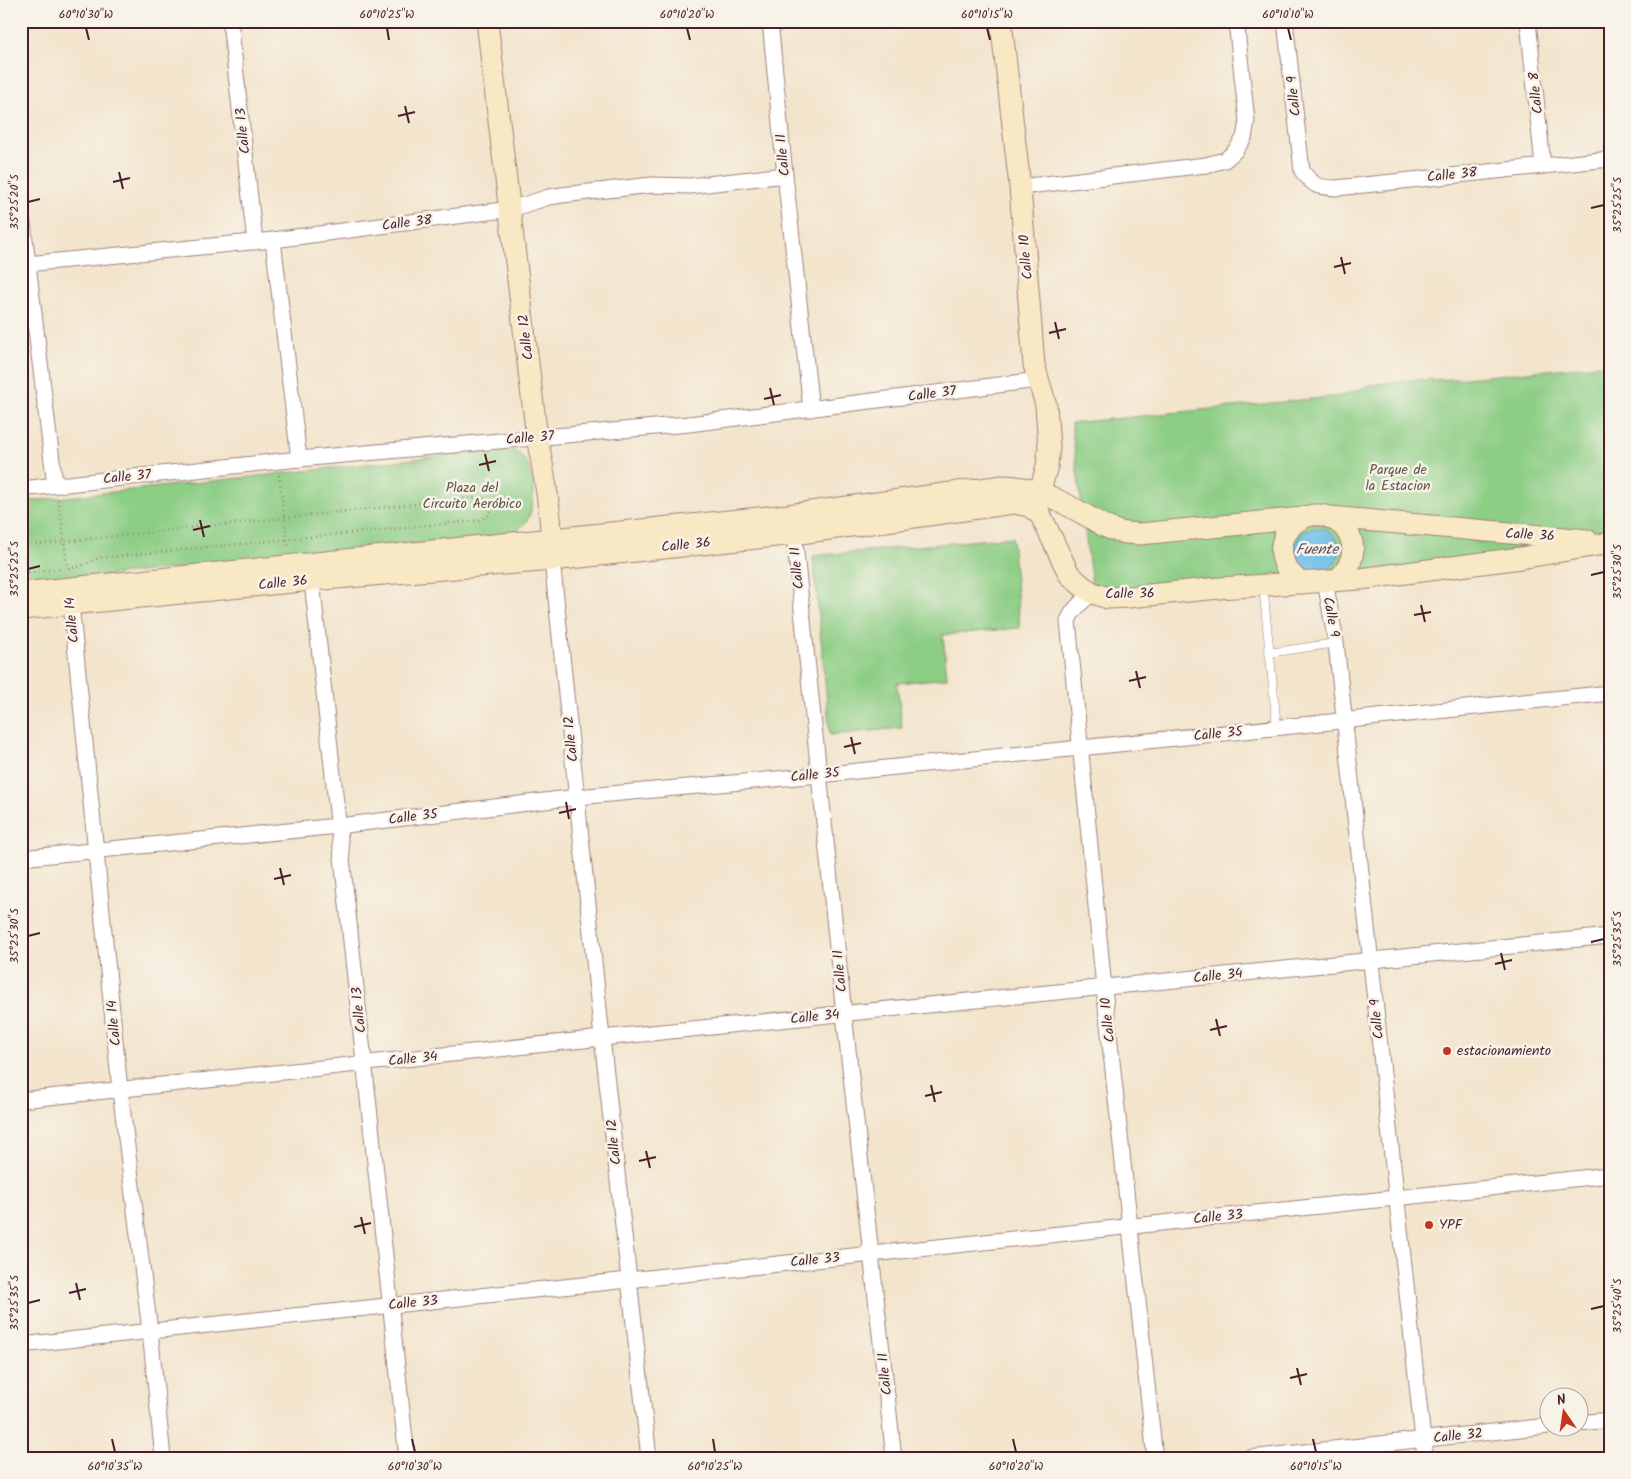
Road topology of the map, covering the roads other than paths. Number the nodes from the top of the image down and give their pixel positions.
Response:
1 (230, 21) edge
2 (487, 21) edge
3 (770, 21) edge
4 (1001, 21) edge
5 (1236, 21) edge
6 (1285, 21) edge
7 (1528, 21) edge
8 (1610, 159) edge
9 (1543, 166) junction
10 (1302, 170) joint
11 (785, 175) junction
12 (1020, 187) junction
13 (21, 207) edge
14 (511, 209) junction
15 (273, 240) junction
16 (255, 242) junction
17 (27, 264) junction
18 (1038, 380) junction
19 (811, 409) junction
20 (537, 438) junction
21 (300, 458) junction
22 (55, 485) junction
23 (21, 489) edge
24 (1040, 491) junction
25 (1330, 517) junction
26 (1302, 518) junction
27 (791, 524) junction
28 (1610, 544) edge
29 (552, 550) junction
30 (304, 569) junction
31 (1331, 580) junction
32 (1302, 583) junction
33 (1262, 584) junction
34 (69, 587) junction
35 (21, 592) edge
36 (1093, 593) junction
37 (21, 609) edge
38 (1336, 643) junction
39 (1269, 653) junction
40 (1610, 693) edge
41 (1344, 721) junction
42 (1277, 728) junction
43 (1082, 748) junction
44 (819, 775) junction
45 (577, 797) junction
46 (338, 826) junction
47 (97, 850) junction
48 (21, 858) edge
49 (1610, 936) edge
50 (1371, 960) junction
51 (1104, 988) junction
52 (844, 1014) junction
53 (602, 1038) junction
54 (365, 1064) junction
55 (120, 1090) junction
56 (21, 1100) edge
57 (1610, 1175) edge
58 (1396, 1198) junction
59 (1131, 1226) junction
60 (872, 1254) junction
61 (630, 1279) junction
62 (391, 1305) junction
63 (150, 1331) junction
64 (21, 1345) edge
65 (1610, 1420) edge
66 (1588, 1422) edge
67 (1538, 1427) edge
68 (1423, 1440) junction
69 (163, 1458) edge
70 (407, 1458) edge
71 (649, 1458) edge
72 (894, 1458) edge
73 (1155, 1458) edge
74 (1249, 1458) edge
75 (1425, 1458) edge

1 - 16 street, Calle 13
2 - 14 street, Calle 12
3 - 11 street, Calle 11
4 - 12 street, Calle 10
5 - 12 street
6 - 10 street, Calle 9
7 - 9 street, Calle 8
8 - 9 street, Calle 38
9 - 10 street, Calle 38
11 - 14 street, Calle 38
11 - 19 street, Calle 11
12 - 18 street, Calle 10
13 - 17 street
14 - 15 street, Calle 38
14 - 20 street, Calle 12
15 - 16 street, Calle 38
15 - 21 street
16 - 17 street, Calle 38
17 - 22 street
18 - 19 street, Calle 37
18 - 24 street, Calle 10
19 - 20 street, Calle 37
20 - 21 street, Calle 37
20 - 29 street, Calle 12
21 - 22 street, Calle 37
22 - 23 street, Calle 37
24 - 26 street, Calle 36
24 - 27 street, Calle 36
25 - 26 street
25 - 28 street, Calle 36
25 - 31 street
26 - 32 street
27 - 29 street, Calle 36
27 - 36 street, Calle 36
27 - 44 street, Calle 11
28 - 31 street, Calle 36
29 - 30 street, Calle 36
29 - 45 street, Calle 12
30 - 34 street, Calle 36
30 - 46 street, Calle 13
31 - 32 street
31 - 38 street, Calle 9
32 - 33 street, Calle 36
33 - 36 street, Calle 36
33 - 39 lane
34 - 35 street, Calle 36
34 - 37 street, Calle 36
34 - 47 street, Calle 14
36 - 43 street, Calle 10
38 - 39 lane
38 - 41 street, Calle 9
39 - 42 lane
40 - 41 street, Calle 35
41 - 42 street, Calle 35
41 - 50 street, Calle 9
42 - 43 street, Calle 35
43 - 44 street, Calle 35
43 - 51 street, Calle 10
44 - 45 street, Calle 35
44 - 52 street, Calle 11
45 - 46 street, Calle 35
45 - 53 street, Calle 12
46 - 47 street, Calle 35
46 - 54 street, Calle 13
47 - 48 street, Calle 35
47 - 55 street, Calle 14
49 - 50 street, Calle 34
50 - 51 street, Calle 34
50 - 58 street, Calle 9
51 - 52 street, Calle 34
51 - 59 street, Calle 10
52 - 53 street, Calle 34
52 - 60 street, Calle 11
53 - 54 street, Calle 34
53 - 61 street, Calle 12
54 - 55 street, Calle 34
54 - 62 street, Calle 13
55 - 56 street, Calle 34
55 - 63 street, Calle 14
57 - 58 street, Calle 33
58 - 59 street, Calle 33
58 - 68 street, Calle 9
59 - 60 street, Calle 33
59 - 73 street, Calle 10
60 - 61 street, Calle 33
60 - 72 street, Calle 11
61 - 62 street, Calle 33
61 - 71 street, Calle 12
62 - 63 street, Calle 33
62 - 70 street, Calle 13
63 - 64 street, Calle 33
63 - 69 street, Calle 14
65 - 66 street
67 - 68 street, Calle 32
68 - 74 street, Calle 32
68 - 75 street, Calle 9

